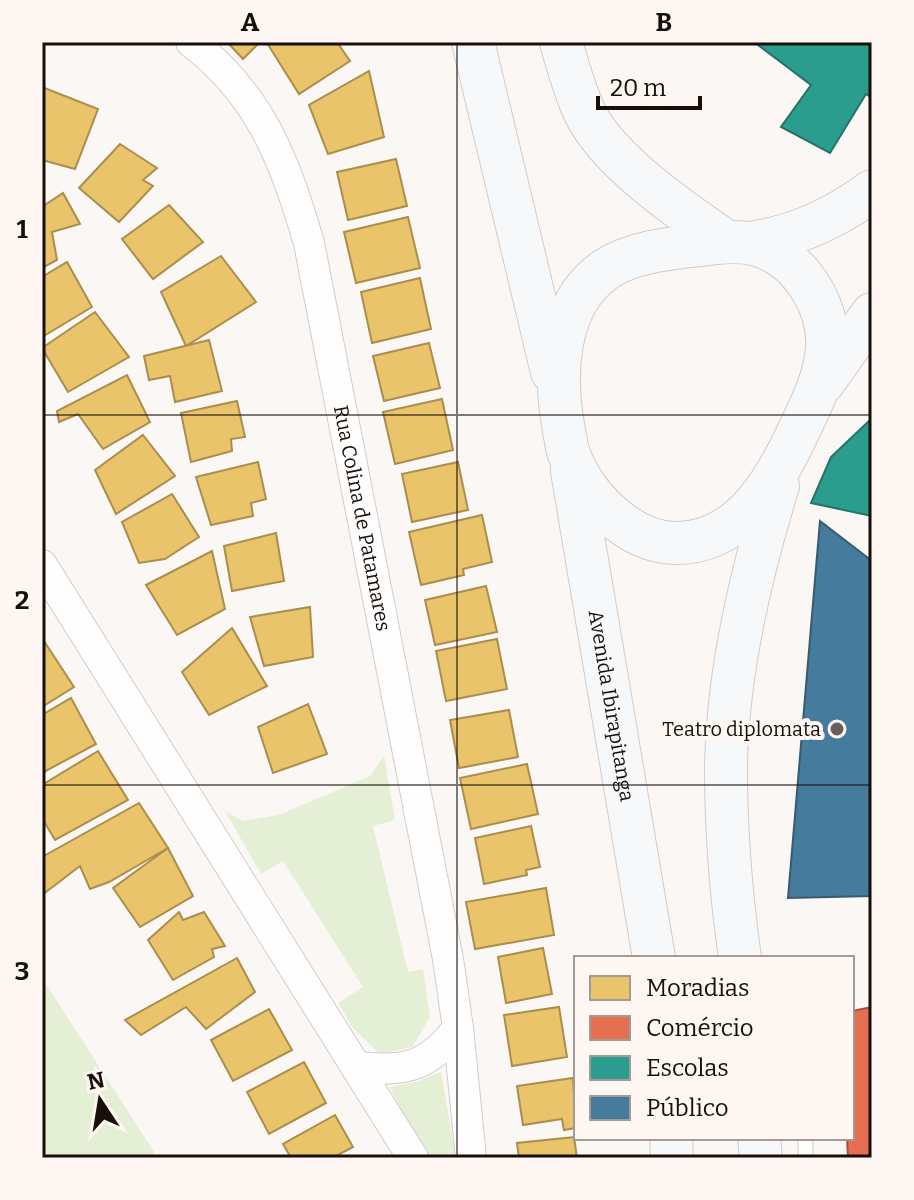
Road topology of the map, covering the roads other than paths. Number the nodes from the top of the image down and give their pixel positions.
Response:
1 (191, 42) edge
2 (449, 42) edge
3 (473, 42) edge
4 (561, 42) edge
5 (489, 110) junction
6 (872, 191) edge
7 (739, 243) junction
8 (872, 314) edge
9 (817, 390) junction
10 (558, 400) junction
11 (569, 454) junction
12 (786, 459) junction
13 (42, 565) edge
14 (654, 956) edge
15 (740, 956) edge
16 (458, 1028) junction
17 (357, 1067) junction
18 (413, 1158) edge
19 (471, 1158) edge

1 - 16 street, Rua Colina de Patamares
2 - 5 street
3 - 5 main road
4 - 7 main road
5 - 10 main road
6 - 7 main road
7 - 9 main road
7 - 10 main road
8 - 9 main road
9 - 12 main road
10 - 11 main road
11 - 12 main road
11 - 14 main road, Avenida Ibirapitanga
12 - 15 main road
13 - 17 street
16 - 17 street
16 - 19 street, Rua Colina de Patamares
17 - 18 street

